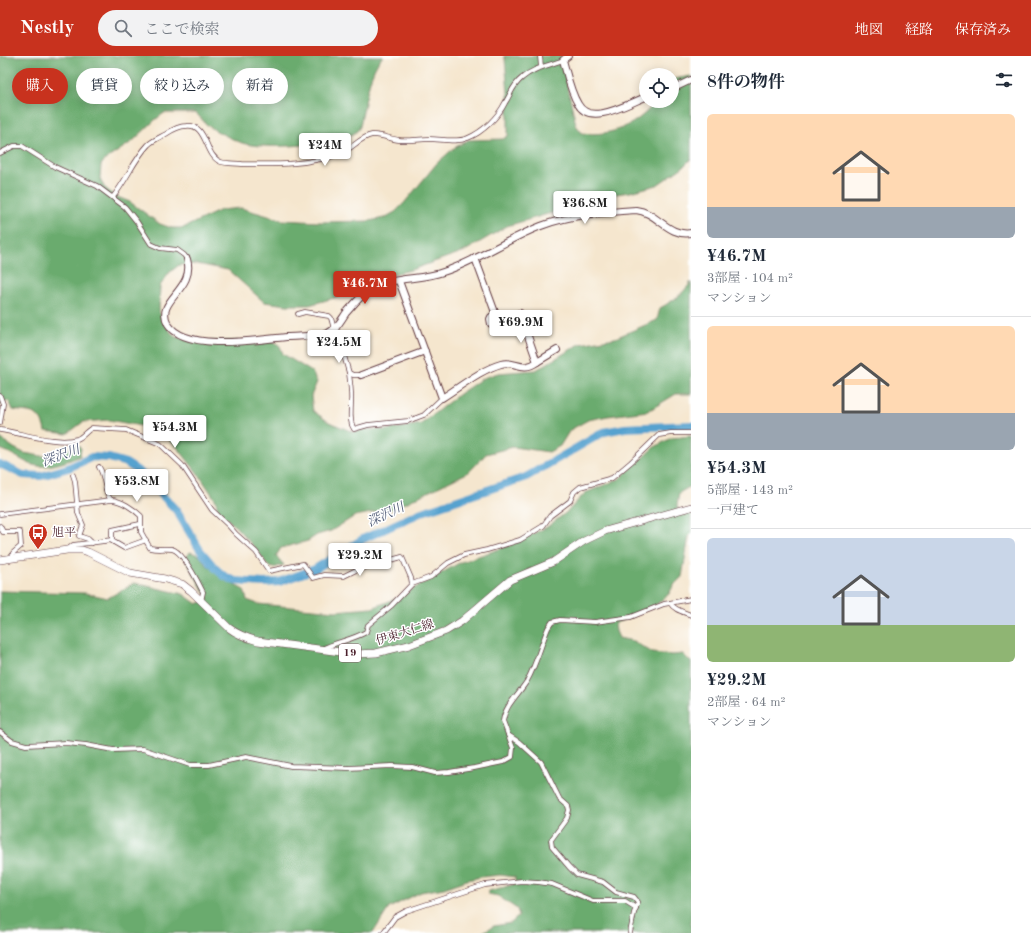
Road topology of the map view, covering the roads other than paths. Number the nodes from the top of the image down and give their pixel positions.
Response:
1 (540, 56) edge
2 (568, 56) edge
3 (563, 60) junction
4 (541, 67) junction
5 (691, 80) edge
6 (679, 85) edge
7 (639, 100) edge
8 (0, 153) edge
9 (113, 197) junction
10 (691, 233) edge
11 (475, 258) junction
12 (187, 259) joint
13 (399, 281) junction
14 (298, 314) dead end
15 (335, 328) junction
16 (557, 350) dead end
17 (425, 351) junction
18 (537, 362) junction
19 (349, 373) junction
20 (361, 375) joint
21 (0, 396) edge
22 (442, 398) junction
23 (0, 423) edge
24 (0, 430) edge
25 (691, 433) edge
26 (99, 467) dead end
27 (73, 475) dead end
28 (111, 500) junction
29 (78, 504) junction
30 (691, 507) edge
31 (0, 514) edge
32 (140, 524) junction
33 (0, 526) edge
34 (112, 540) junction
35 (146, 540) junction
36 (92, 543) junction
37 (67, 550) junction
38 (12, 559) junction
39 (0, 560) edge
40 (412, 584) junction
41 (691, 599) edge
42 (201, 601) junction
43 (670, 603) junction
44 (691, 615) edge
45 (321, 650) junction
46 (0, 732) edge
47 (508, 735) junction
48 (636, 908) junction
49 (383, 933) edge
50 (630, 933) edge

1 - 4 street
2 - 3 street
3 - 4 street
3 - 7 street
4 - 9 street
5 - 6 street
8 - 9 street
9 - 12 street
10 - 11 street
11 - 13 street
11 - 18 street
12 - 15 street
13 - 15 street
13 - 17 street
14 - 15 street
15 - 19 street
16 - 18 street
17 - 20 street
17 - 22 street
18 - 22 street
19 - 20 street
19 - 22 street
21 - 23 street
24 - 40 street
25 - 40 street
26 - 28 street
27 - 29 street
28 - 29 street
28 - 32 street
29 - 31 street
29 - 36 street
30 - 45 main road, 伊東大仁線 / 19
32 - 34 street
32 - 35 street
33 - 38 street
34 - 35 street
34 - 36 street
35 - 42 street
36 - 37 street
37 - 38 main road, 伊東大仁線 / 19
37 - 42 main road, 伊東大仁線 / 19
38 - 39 main road, 伊東大仁線 / 19
40 - 45 street
41 - 43 street
42 - 45 main road, 伊東大仁線 / 19
43 - 44 street
43 - 47 street
46 - 47 street
47 - 48 street
48 - 49 street
48 - 50 street

